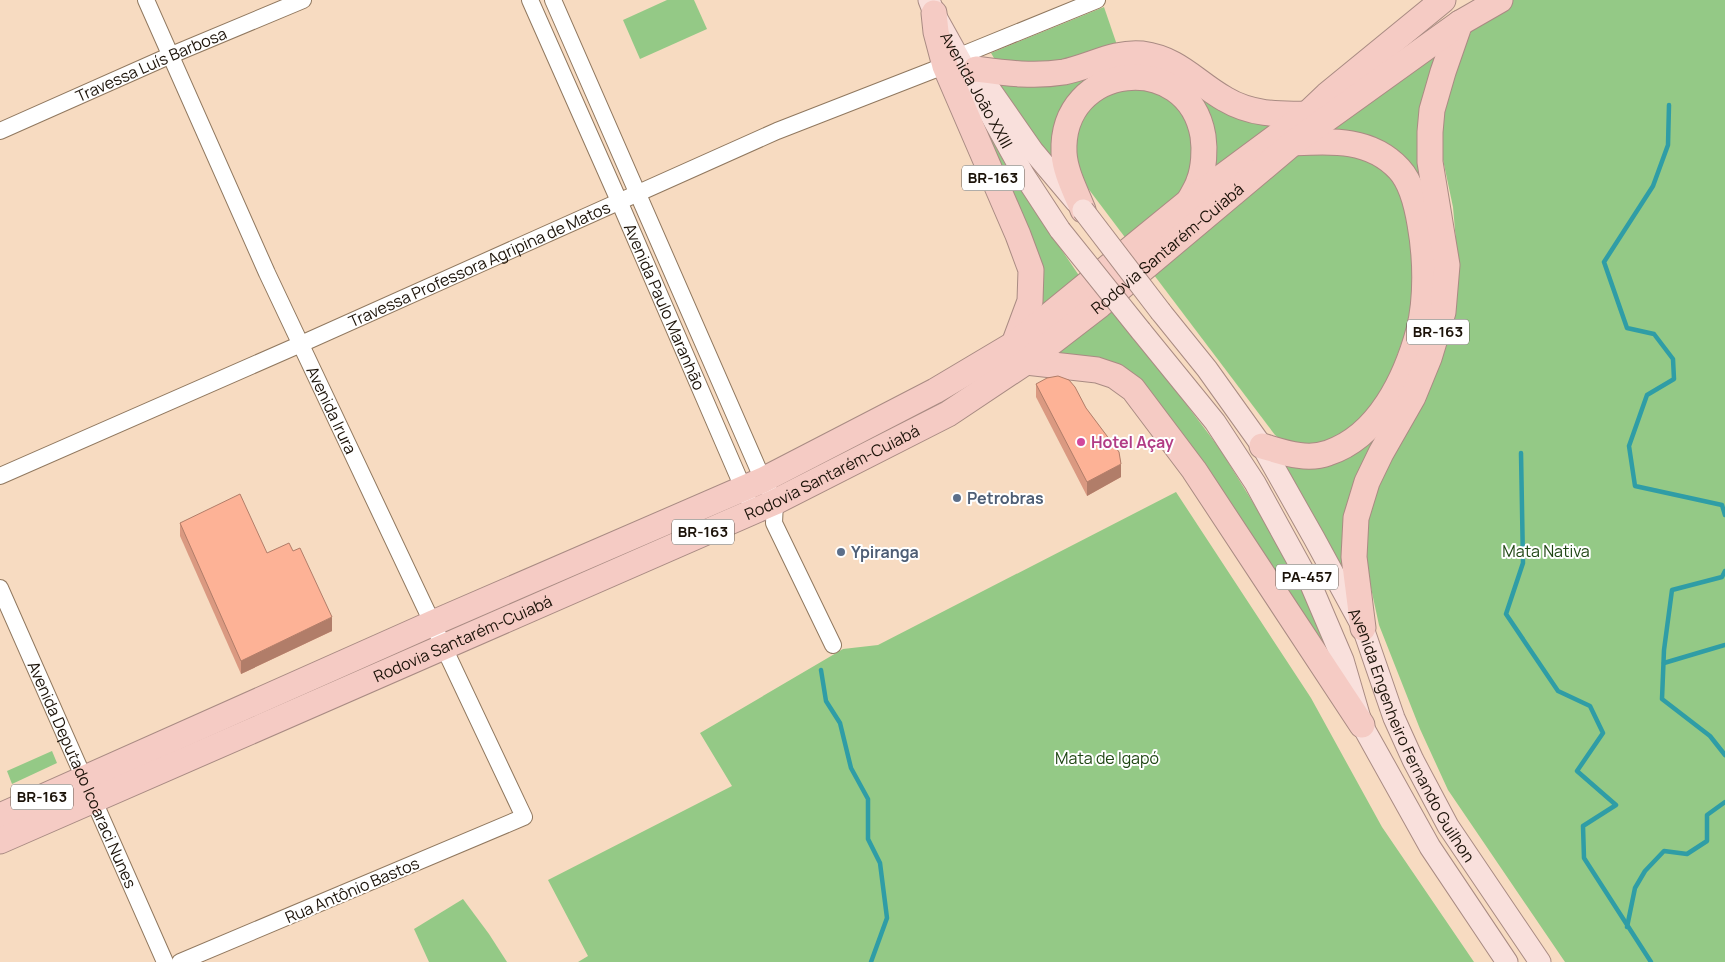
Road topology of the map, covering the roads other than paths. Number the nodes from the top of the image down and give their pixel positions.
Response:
1 (146, 0) edge
2 (303, 0) edge
3 (530, 0) edge
4 (553, 0) edge
5 (1097, 0) edge
6 (1443, 0) edge
7 (1500, 0) edge
8 (934, 4) edge
9 (1460, 23) junction
10 (170, 56) junction
11 (962, 62) junction
12 (1306, 114) junction
13 (0, 131) edge
14 (1293, 143) junction
15 (637, 194) junction
16 (620, 200) junction
17 (1188, 202) junction
18 (1083, 210) junction
19 (1060, 230) joint
20 (301, 344) junction
21 (1020, 353) junction
22 (1262, 446) junction
23 (0, 476) edge
24 (752, 484) junction
25 (768, 512) junction
26 (0, 588) edge
27 (433, 623) junction
28 (1363, 628) junction
29 (833, 645) dead end
30 (443, 646) junction
31 (1362, 725) junction
32 (85, 778) junction
33 (95, 801) junction
34 (0, 816) edge
35 (524, 817) joint
36 (0, 842) edge
37 (165, 962) edge
38 (180, 962) edge
39 (1507, 962) edge
40 (1540, 962) edge

1 - 10 street, Avenida Irura
2 - 10 street, Travessa Luís Barbosa
3 - 16 street, Avenida Paulo Maranhão
4 - 15 street, Avenida Paulo Maranhão
5 - 11 street, Travessa Professora Agripina de Matos
6 - 12 highway, Rodovia Santarém-Cuiabá / BR-163
7 - 9 highway, Rodovia Santarém-Cuiabá / BR-163
8 - 11 highway, BR-163
9 - 14 highway, Rodovia Santarém-Cuiabá / BR-163
9 - 28 highway, BR-163
10 - 13 street, Travessa Luís Barbosa
10 - 20 street, Avenida Irura
11 - 12 highway
11 - 15 street, Travessa Professora Agripina de Matos
11 - 18 main road, Avenida Engenheiro Fernando Guilhon
11 - 19 main road, Avenida João XXIII
11 - 21 highway, BR-163
12 - 17 highway, Rodovia Santarém-Cuiabá / BR-163
14 - 21 highway, Rodovia Santarém-Cuiabá / BR-163
14 - 22 highway, BR-163
15 - 16 street, Travessa Professora Agripina de Matos
15 - 24 street, Avenida Paulo Maranhão
16 - 20 street, Travessa Professora Agripina de Matos
16 - 24 street, Avenida Paulo Maranhão
17 - 18 highway, BR-163
17 - 21 highway, Rodovia Santarém-Cuiabá / BR-163
18 - 22 main road, Avenida Engenheiro Fernando Guilhon / PA-457, bridge
19 - 31 main road, Avenida Engenheiro Fernando Guilhon / PA-457, bridge
20 - 23 street, Travessa Professora Agripina de Matos
20 - 27 street, Avenida Irura
21 - 24 highway, Rodovia Santarém-Cuiabá / BR-163
21 - 25 highway, Rodovia Santarém-Cuiabá / BR-163
21 - 31 highway
22 - 28 main road, Avenida Engenheiro Fernando Guilhon / PA-457
24 - 25 street, Avenida Paulo Maranhão
24 - 25 street, Avenida Paulo Maranhão
24 - 27 highway, Rodovia Santarém-Cuiabá / BR-163
25 - 29 street, Avenida Paulo Maranhão
25 - 30 highway, Rodovia Santarém-Cuiabá / BR-163
26 - 32 street, Avenida Deputado Icoaraci Nunes
27 - 30 street, Avenida Irura
27 - 32 highway, Rodovia Santarém-Cuiabá / BR-163
28 - 40 main road, Avenida Engenheiro Fernando Guilhon / PA-457
30 - 33 highway, Rodovia Santarém-Cuiabá / BR-163
30 - 35 street, Avenida Irura
31 - 39 main road, Avenida Engenheiro Fernando Guilhon / PA-457
32 - 33 street, Avenida Deputado Icoaraci Nunes
32 - 34 highway, Rodovia Santarém-Cuiabá / BR-163
33 - 36 highway, Rodovia Santarém-Cuiabá / BR-163
33 - 37 street, Avenida Deputado Icoaraci Nunes
35 - 38 street, Rua Antônio Bastos

